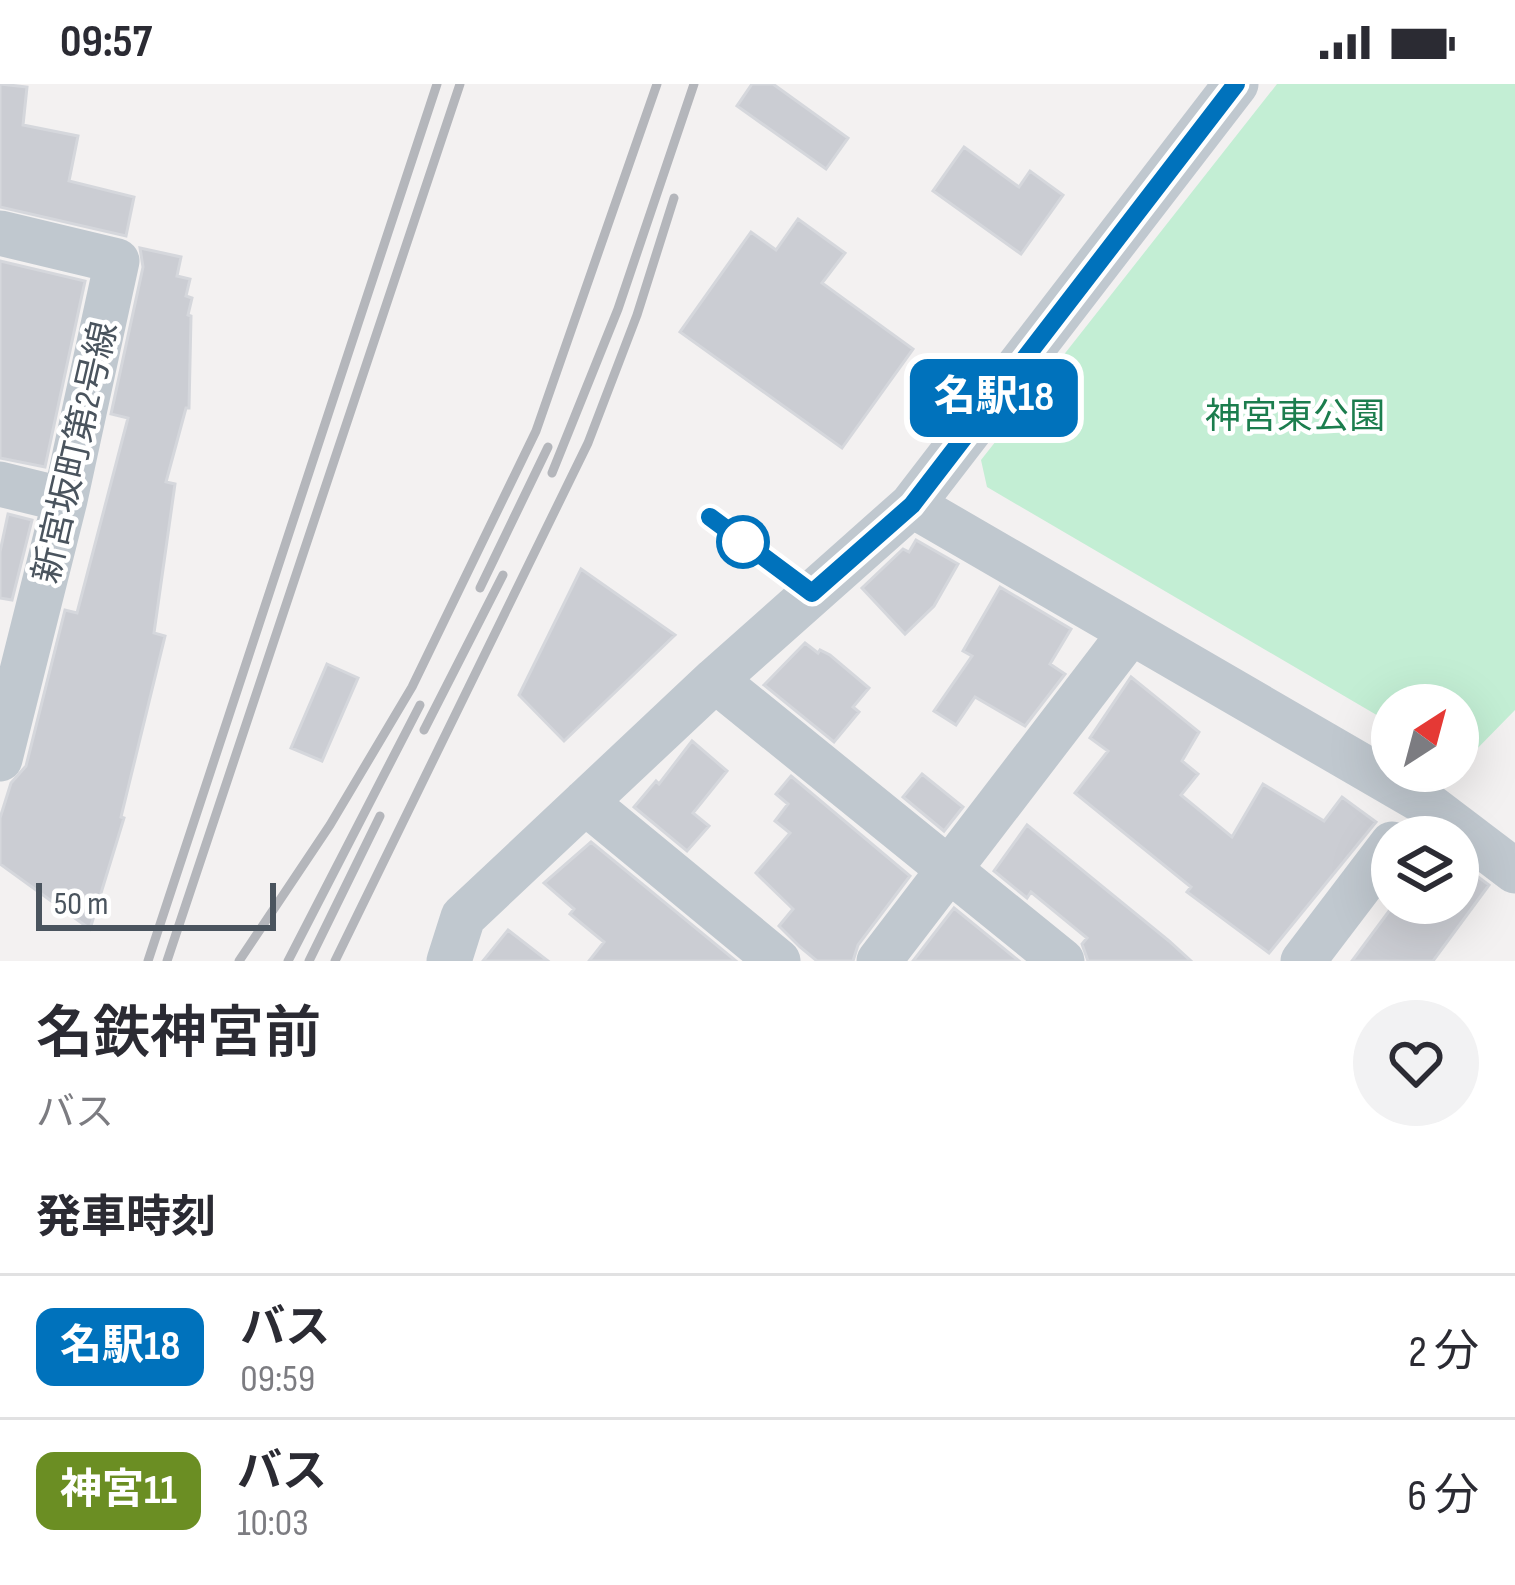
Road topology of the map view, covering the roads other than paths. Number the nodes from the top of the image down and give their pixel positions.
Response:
1 (1236, 84) edge
2 (0, 233) edge
3 (0, 484) edge
4 (65, 500) junction
5 (912, 505) junction
6 (1131, 632) junction
7 (716, 680) junction
8 (0, 760) edge
9 (586, 802) junction
10 (1387, 816) edge
11 (1479, 857) edge
12 (949, 870) junction
13 (1371, 871) edge
14 (1515, 871) edge
15 (451, 960) edge
16 (778, 961) edge
17 (879, 961) edge
18 (1062, 961) edge
19 (1303, 961) edge

1 - 5 street
2 - 4 street, 新宮坂町第2号線
3 - 4 street
4 - 8 street, 新宮坂町第2号線
5 - 6 street
5 - 7 street
6 - 10 street
6 - 12 street
7 - 9 street
7 - 12 street
9 - 15 street
9 - 16 street
11 - 14 street
12 - 17 street
12 - 18 street
13 - 19 street

